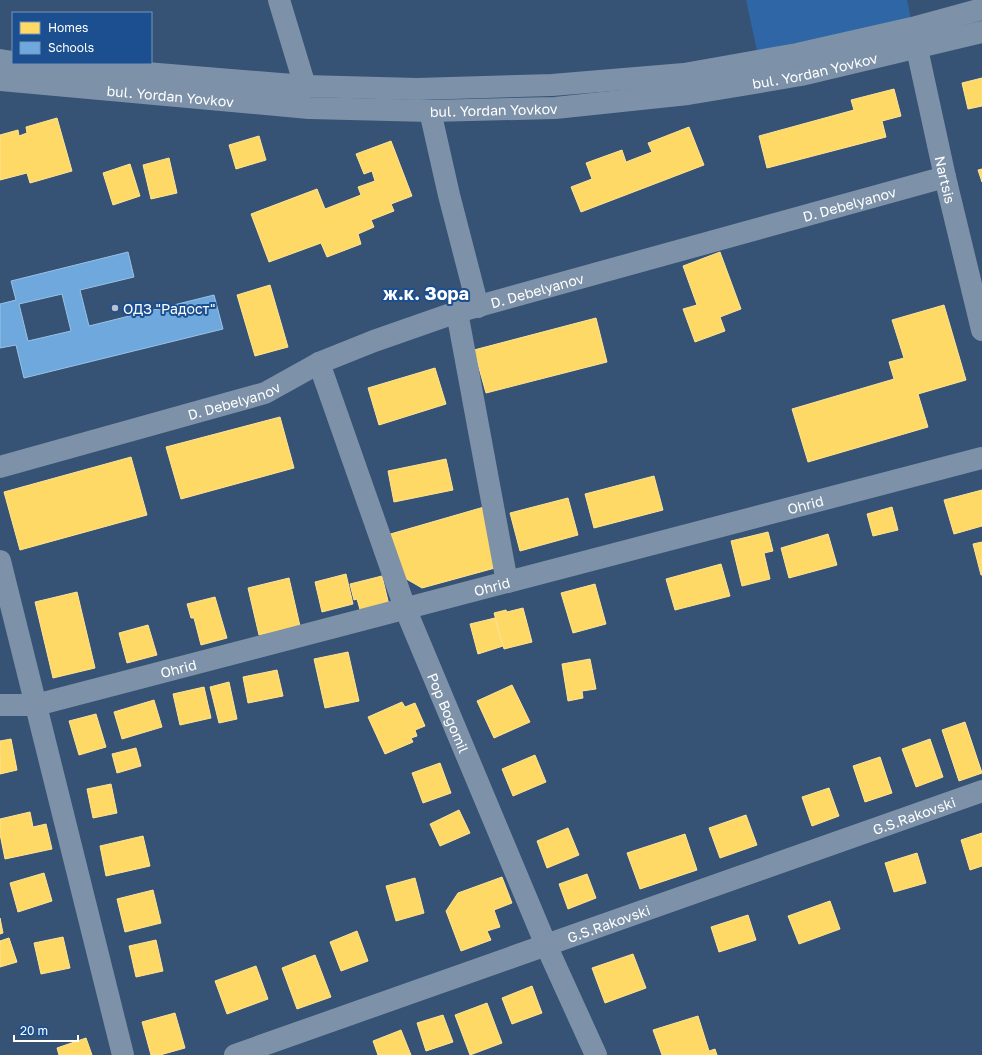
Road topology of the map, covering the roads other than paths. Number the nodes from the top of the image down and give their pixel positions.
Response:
1 (279, 0) edge
2 (982, 9) edge
3 (982, 32) edge
4 (915, 38) junction
5 (0, 60) edge
6 (12, 62) edge
7 (36, 64) edge
8 (0, 80) edge
9 (305, 86) junction
10 (430, 112) junction
11 (945, 177) junction
12 (478, 307) junction
13 (456, 312) junction
14 (982, 330) edge
15 (319, 363) junction
16 (982, 458) edge
17 (0, 467) edge
18 (0, 561) edge
19 (506, 582) junction
20 (405, 608) junction
21 (0, 705) edge
22 (36, 705) junction
23 (982, 792) edge
24 (546, 945) junction
25 (123, 1055) edge
26 (235, 1055) edge
27 (596, 1055) edge

1 - 9 street
2 - 4 street, bul. Yordan Yovkov
3 - 4 street, bul. Yordan Yovkov
4 - 9 street, bul. Yordan Yovkov
4 - 10 street, bul. Yordan Yovkov
4 - 11 street, Nartsis
5 - 6 street
7 - 9 street, bul. Yordan Yovkov
8 - 10 street, bul. Yordan Yovkov
10 - 12 street
11 - 12 street, D. Debelyanov
11 - 14 street, Nartsis
12 - 13 street, D. Debelyanov
13 - 15 street, D. Debelyanov
13 - 19 street
15 - 17 street, D. Debelyanov
15 - 20 street, Pop Bogomil
16 - 19 street, Ohrid
18 - 22 street
19 - 20 street, Ohrid
20 - 22 street, Ohrid
20 - 24 street, Pop Bogomil
21 - 22 street, Ohrid
22 - 25 street
23 - 24 street, G.S.Rakovski
24 - 26 street, G.S.Rakovski
24 - 27 street, Pop Bogomil

